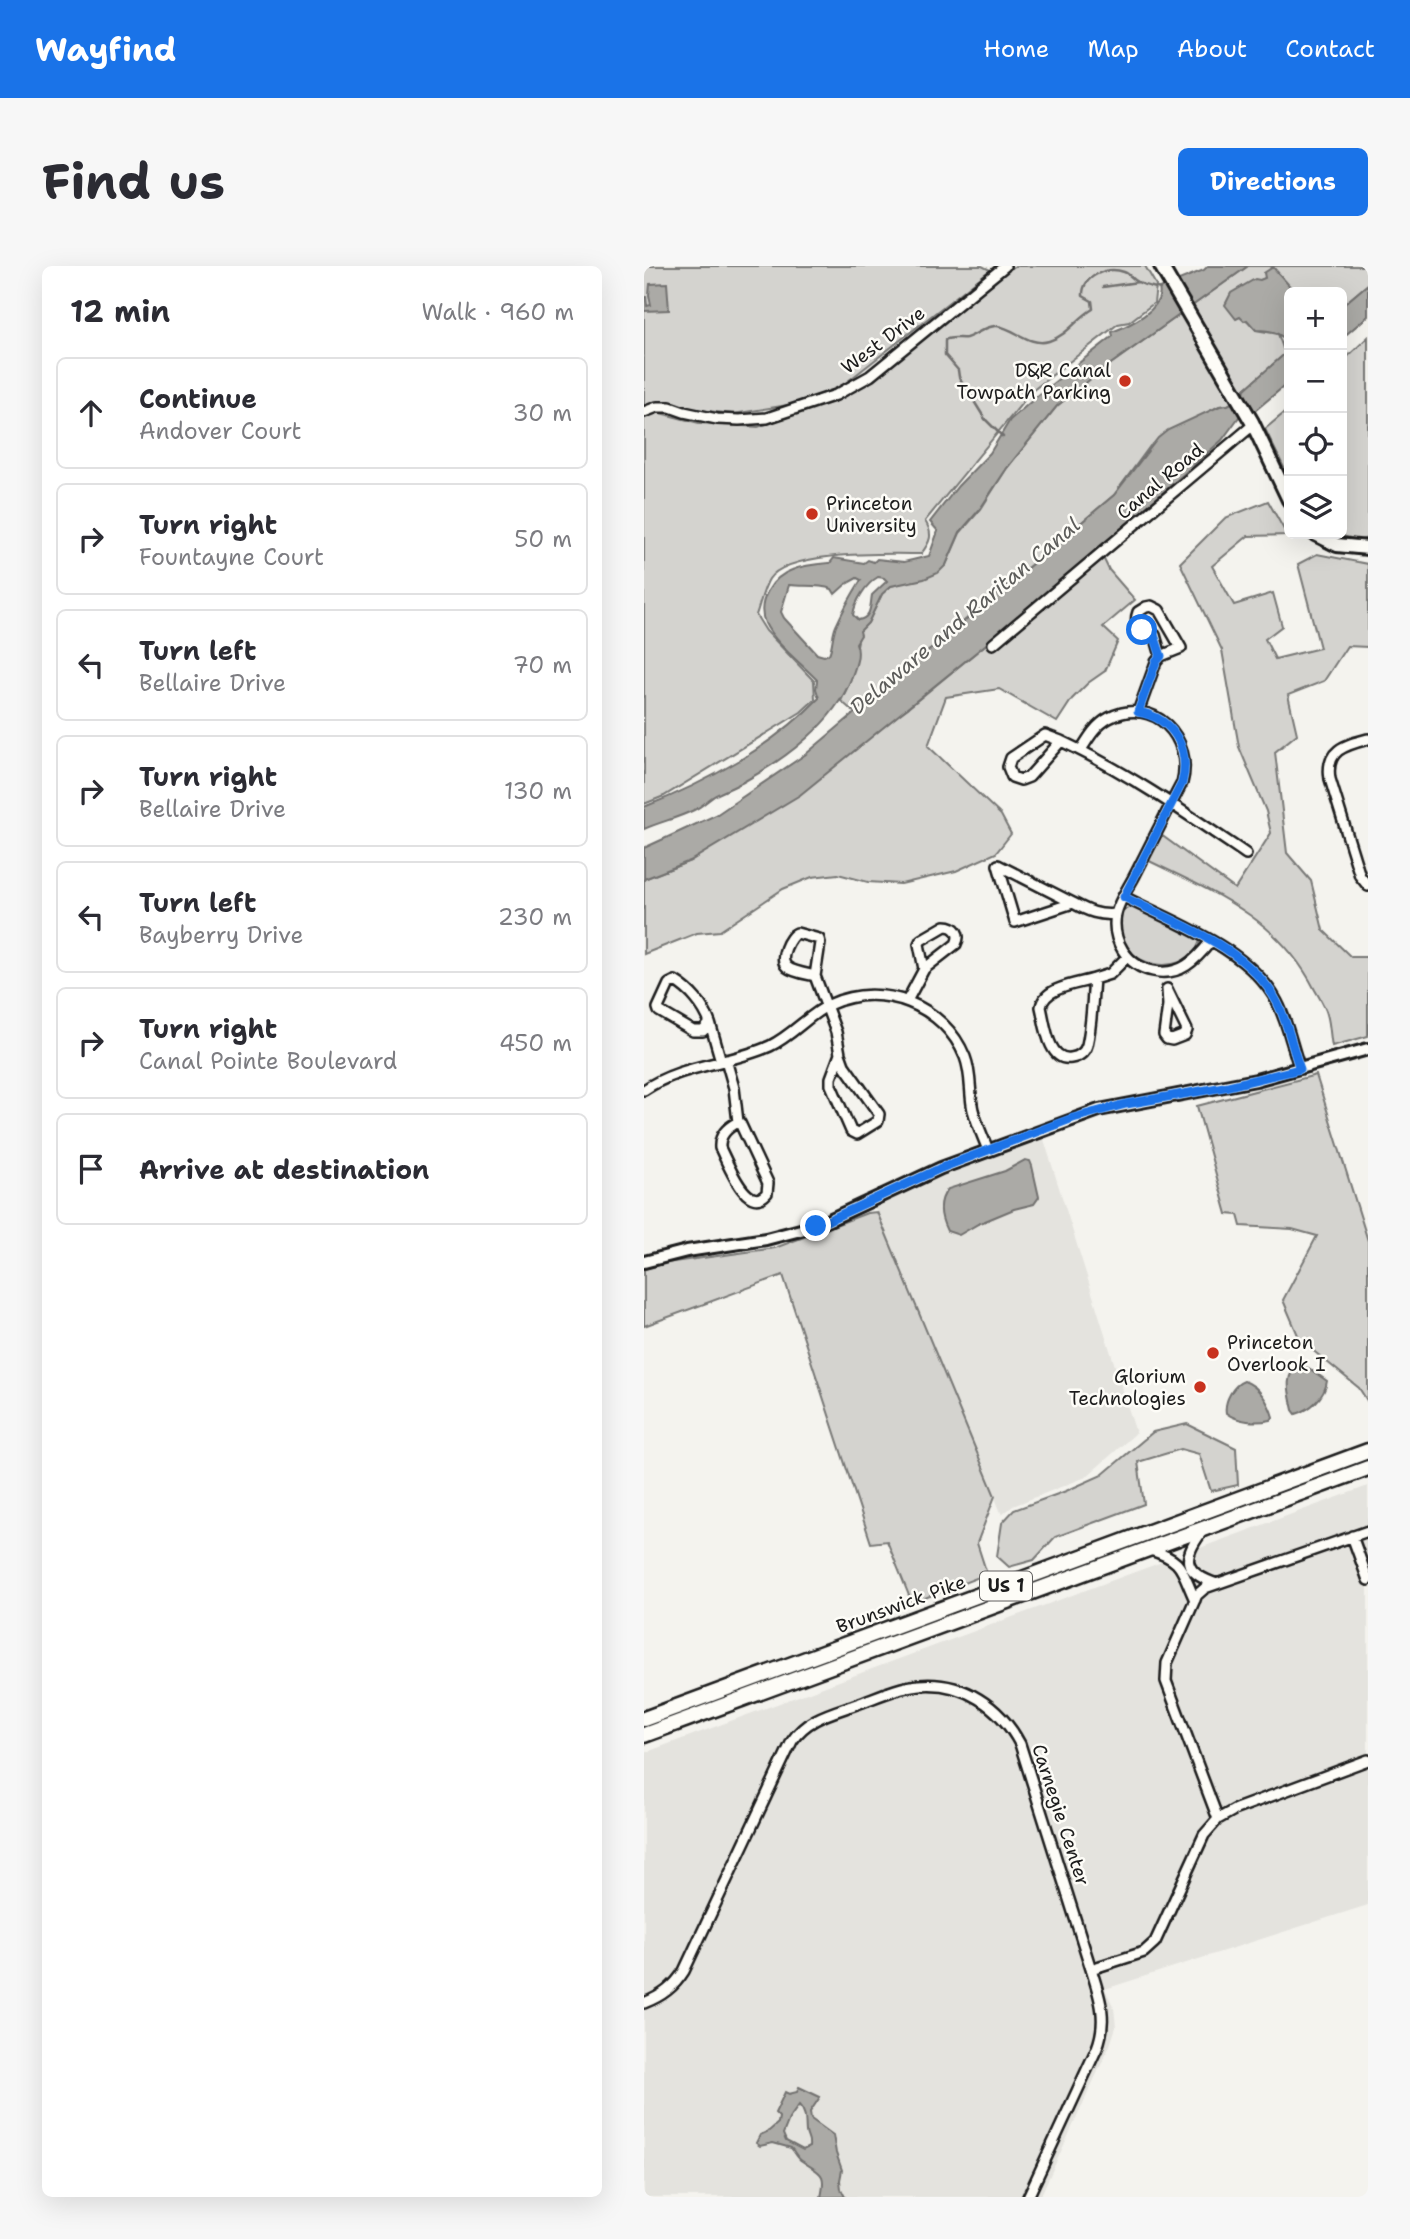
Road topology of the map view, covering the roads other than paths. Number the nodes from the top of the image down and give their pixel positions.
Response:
1 (999, 268) edge
2 (1164, 270) edge
3 (644, 412) edge
4 (1251, 421) junction
5 (1284, 490) edge
6 (1325, 539) edge
7 (1368, 548) edge
8 (993, 644) dead end
9 (1161, 656) junction
10 (1138, 712) junction
11 (1368, 739) edge
12 (1061, 741) junction
13 (1081, 750) junction
14 (1172, 803) junction
15 (1246, 854) dead end
16 (1368, 886) edge
17 (1124, 897) junction
18 (1073, 903) junction
19 (1116, 914) junction
20 (1212, 941) junction
21 (1127, 957) junction
22 (924, 969) junction
23 (1166, 973) junction
24 (815, 976) junction
25 (1094, 979) junction
26 (1167, 989) junction
27 (907, 1001) junction
28 (828, 1005) junction
29 (710, 1023) junction
30 (1368, 1049) edge
31 (840, 1054) junction
32 (724, 1060) junction
33 (1300, 1069) junction
34 (644, 1090) edge
35 (738, 1122) junction
36 (988, 1150) junction
37 (644, 1262) edge
38 (1368, 1451) edge
39 (1368, 1468) edge
40 (1205, 1528) junction
41 (1368, 1531) edge
42 (1352, 1536) junction
43 (1148, 1549) junction
44 (1368, 1580) edge
45 (1217, 1584) junction
46 (1195, 1600) junction
47 (644, 1719) edge
48 (644, 1735) edge
49 (1368, 1760) edge
50 (1218, 1819) junction
51 (1091, 1969) junction
52 (644, 2003) edge
53 (1028, 2197) edge

1 - 3 street, West Drive
2 - 4 main road
4 - 5 main road
4 - 8 street, Canal Road
6 - 7 main road
9 - 9 street
9 - 10 street
10 - 13 street
10 - 14 street
11 - 16 street
12 - 12 street
12 - 13 street
13 - 14 street
14 - 15 street
14 - 17 street
17 - 19 street
17 - 20 street
18 - 18 street
18 - 19 street
19 - 21 street
20 - 23 street
20 - 33 street
21 - 23 street
21 - 25 street
22 - 22 street
22 - 27 street
23 - 26 street
24 - 24 street
24 - 28 street
25 - 25 street
26 - 26 street
27 - 28 street
27 - 36 street
28 - 31 street
28 - 32 street
29 - 29 street
29 - 32 street
30 - 33 street
31 - 31 street
32 - 34 street
32 - 35 street
33 - 36 street
35 - 35 street
36 - 37 street
38 - 47 highway, Brunswick Pike / US 1
39 - 40 highway, Brunswick Pike / US 1
40 - 43 highway, Brunswick Pike / US 1
40 - 45 street
41 - 42 street
42 - 44 street
42 - 45 street
43 - 46 street
43 - 48 highway, Brunswick Pike / US 1
45 - 46 street
46 - 50 street
49 - 50 street
50 - 51 street
51 - 52 street, Carnegie Center
51 - 53 street, Carnegie Center

